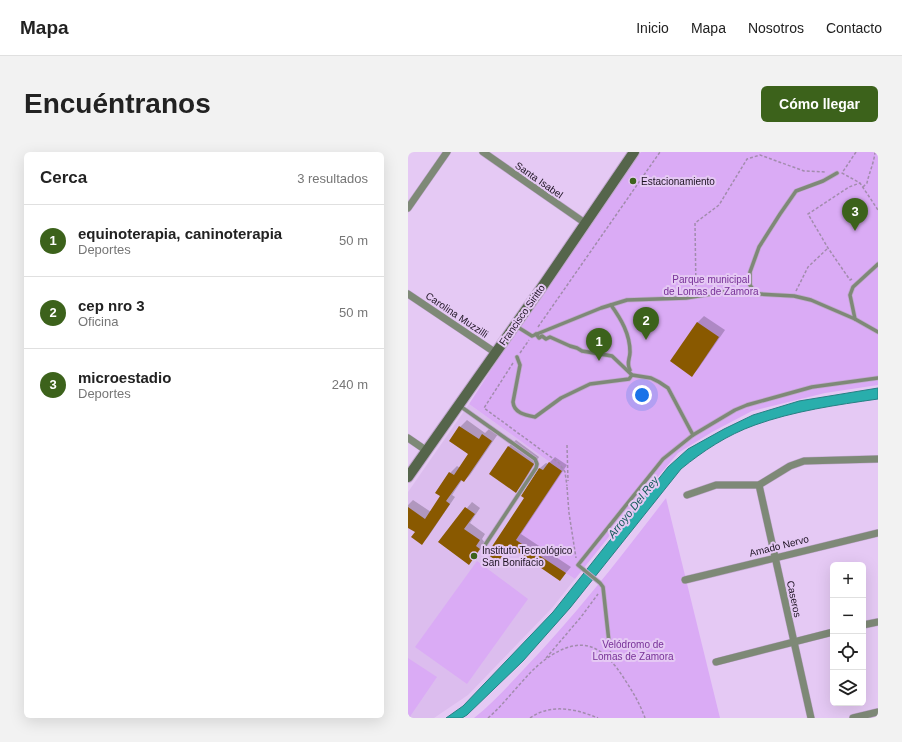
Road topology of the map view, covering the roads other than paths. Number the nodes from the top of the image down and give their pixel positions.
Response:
1 (447, 152) edge
2 (483, 152) edge
3 (634, 152) edge
4 (837, 173) road end
5 (408, 208) edge
6 (585, 223) junction
7 (878, 264) edge
8 (408, 294) edge
9 (756, 294) junction
10 (611, 305) junction
11 (855, 319) junction
12 (515, 326) junction
13 (878, 332) edge
14 (534, 335) junction
15 (496, 353) junction
16 (517, 357) road end
17 (632, 375) junction
18 (878, 378) edge
19 (459, 405) junction
20 (693, 435) junction
21 (408, 438) edge
22 (427, 451) junction
23 (878, 459) edge
24 (408, 477) edge
25 (758, 485) junction
26 (687, 495) dead end
27 (878, 533) edge
28 (483, 548) dead end
29 (775, 558) junction
30 (685, 580) dead end
31 (878, 622) edge
32 (866, 624) edge
33 (830, 633) edge
34 (793, 641) junction
35 (609, 642) road end
36 (716, 662) dead end
37 (878, 712) edge
38 (811, 718) edge
39 (853, 718) edge

1 - 5 street
2 - 6 street, Santa Isabel
3 - 6 street, Francisco Siritto
4 - 9 lane
6 - 12 street, Francisco Siritto
7 - 11 lane
8 - 15 street, Carolina Muzzilli
9 - 10 lane
9 - 11 lane
10 - 14 lane
10 - 17 lane
11 - 13 lane
12 - 14 lane
12 - 15 street, Francisco Siritto
14 - 17 lane
15 - 19 street, Francisco Siritto
16 - 17 lane
17 - 20 lane
18 - 20 lane
19 - 22 street, Francisco Siritto
19 - 28 lane
20 - 35 lane
21 - 22 street
22 - 24 street, Francisco Siritto
23 - 25 street
25 - 26 street
25 - 29 street, Caseros
27 - 29 street, Amado Nervo
29 - 30 street, Amado Nervo
29 - 34 street, Caseros
31 - 32 street
33 - 34 street
34 - 36 street
34 - 38 street, Caseros
37 - 39 street

